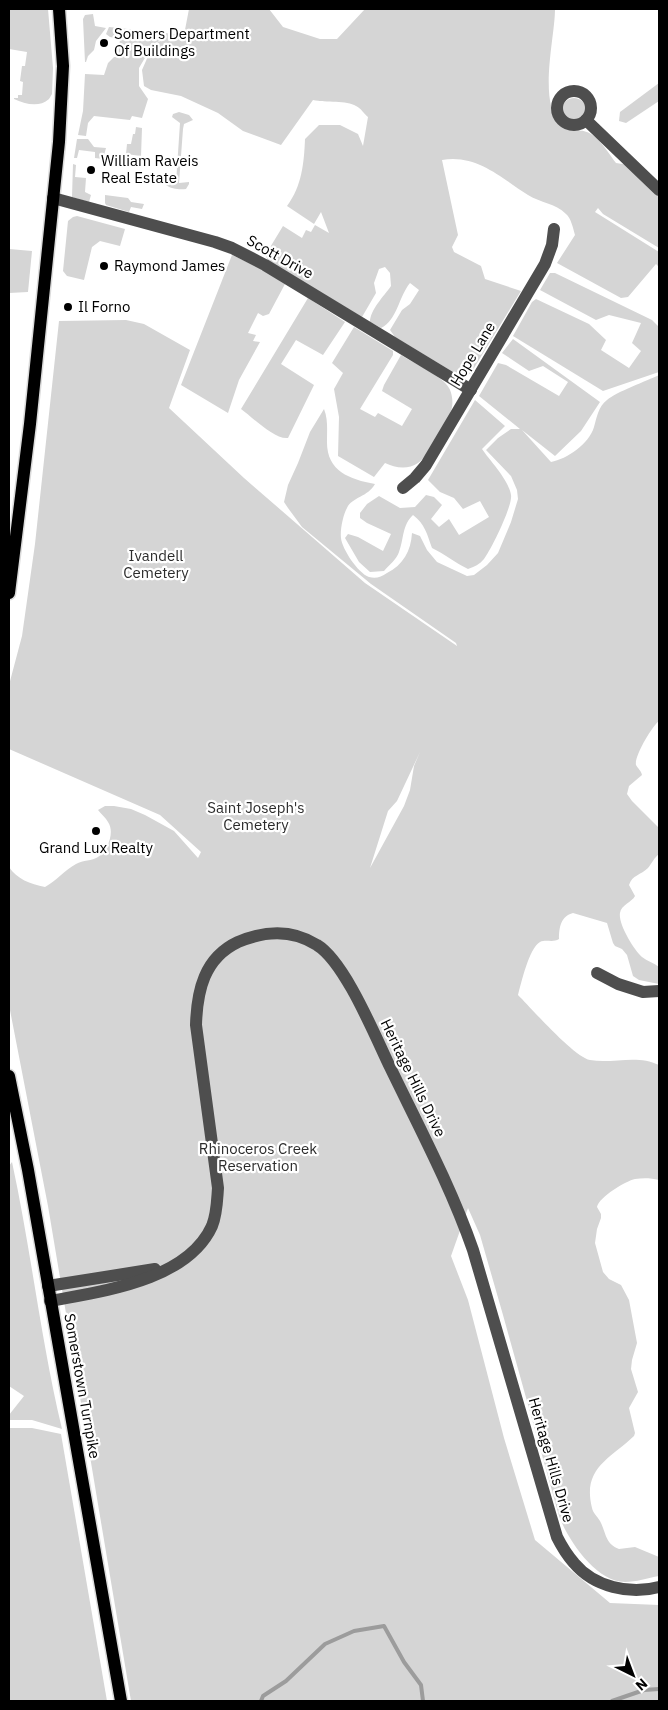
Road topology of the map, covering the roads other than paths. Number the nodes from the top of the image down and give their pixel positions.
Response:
1 (59, 9) edge
2 (586, 120) dead end
3 (659, 190) edge
4 (53, 198) junction
5 (554, 229) dead end
6 (471, 390) junction
7 (403, 488) dead end
8 (9, 593) edge
9 (597, 973) dead end
10 (659, 991) edge
11 (9, 1076) edge
12 (172, 1266) junction
13 (48, 1286) junction
14 (50, 1301) junction
15 (659, 1587) edge
16 (121, 1701) edge

1 - 4 main road
2 - 3 street
4 - 6 street, Scott Drive
4 - 8 main road
5 - 6 street, Hope Lane
6 - 7 street, Hope Lane
9 - 10 street
11 - 13 main road, Somerstown Turnpike
12 - 13 street, Heritage Hills Drive
12 - 14 street, Heritage Hills Drive
12 - 15 street, Heritage Hills Drive
13 - 14 main road, Somerstown Turnpike
14 - 16 main road, Somerstown Turnpike

